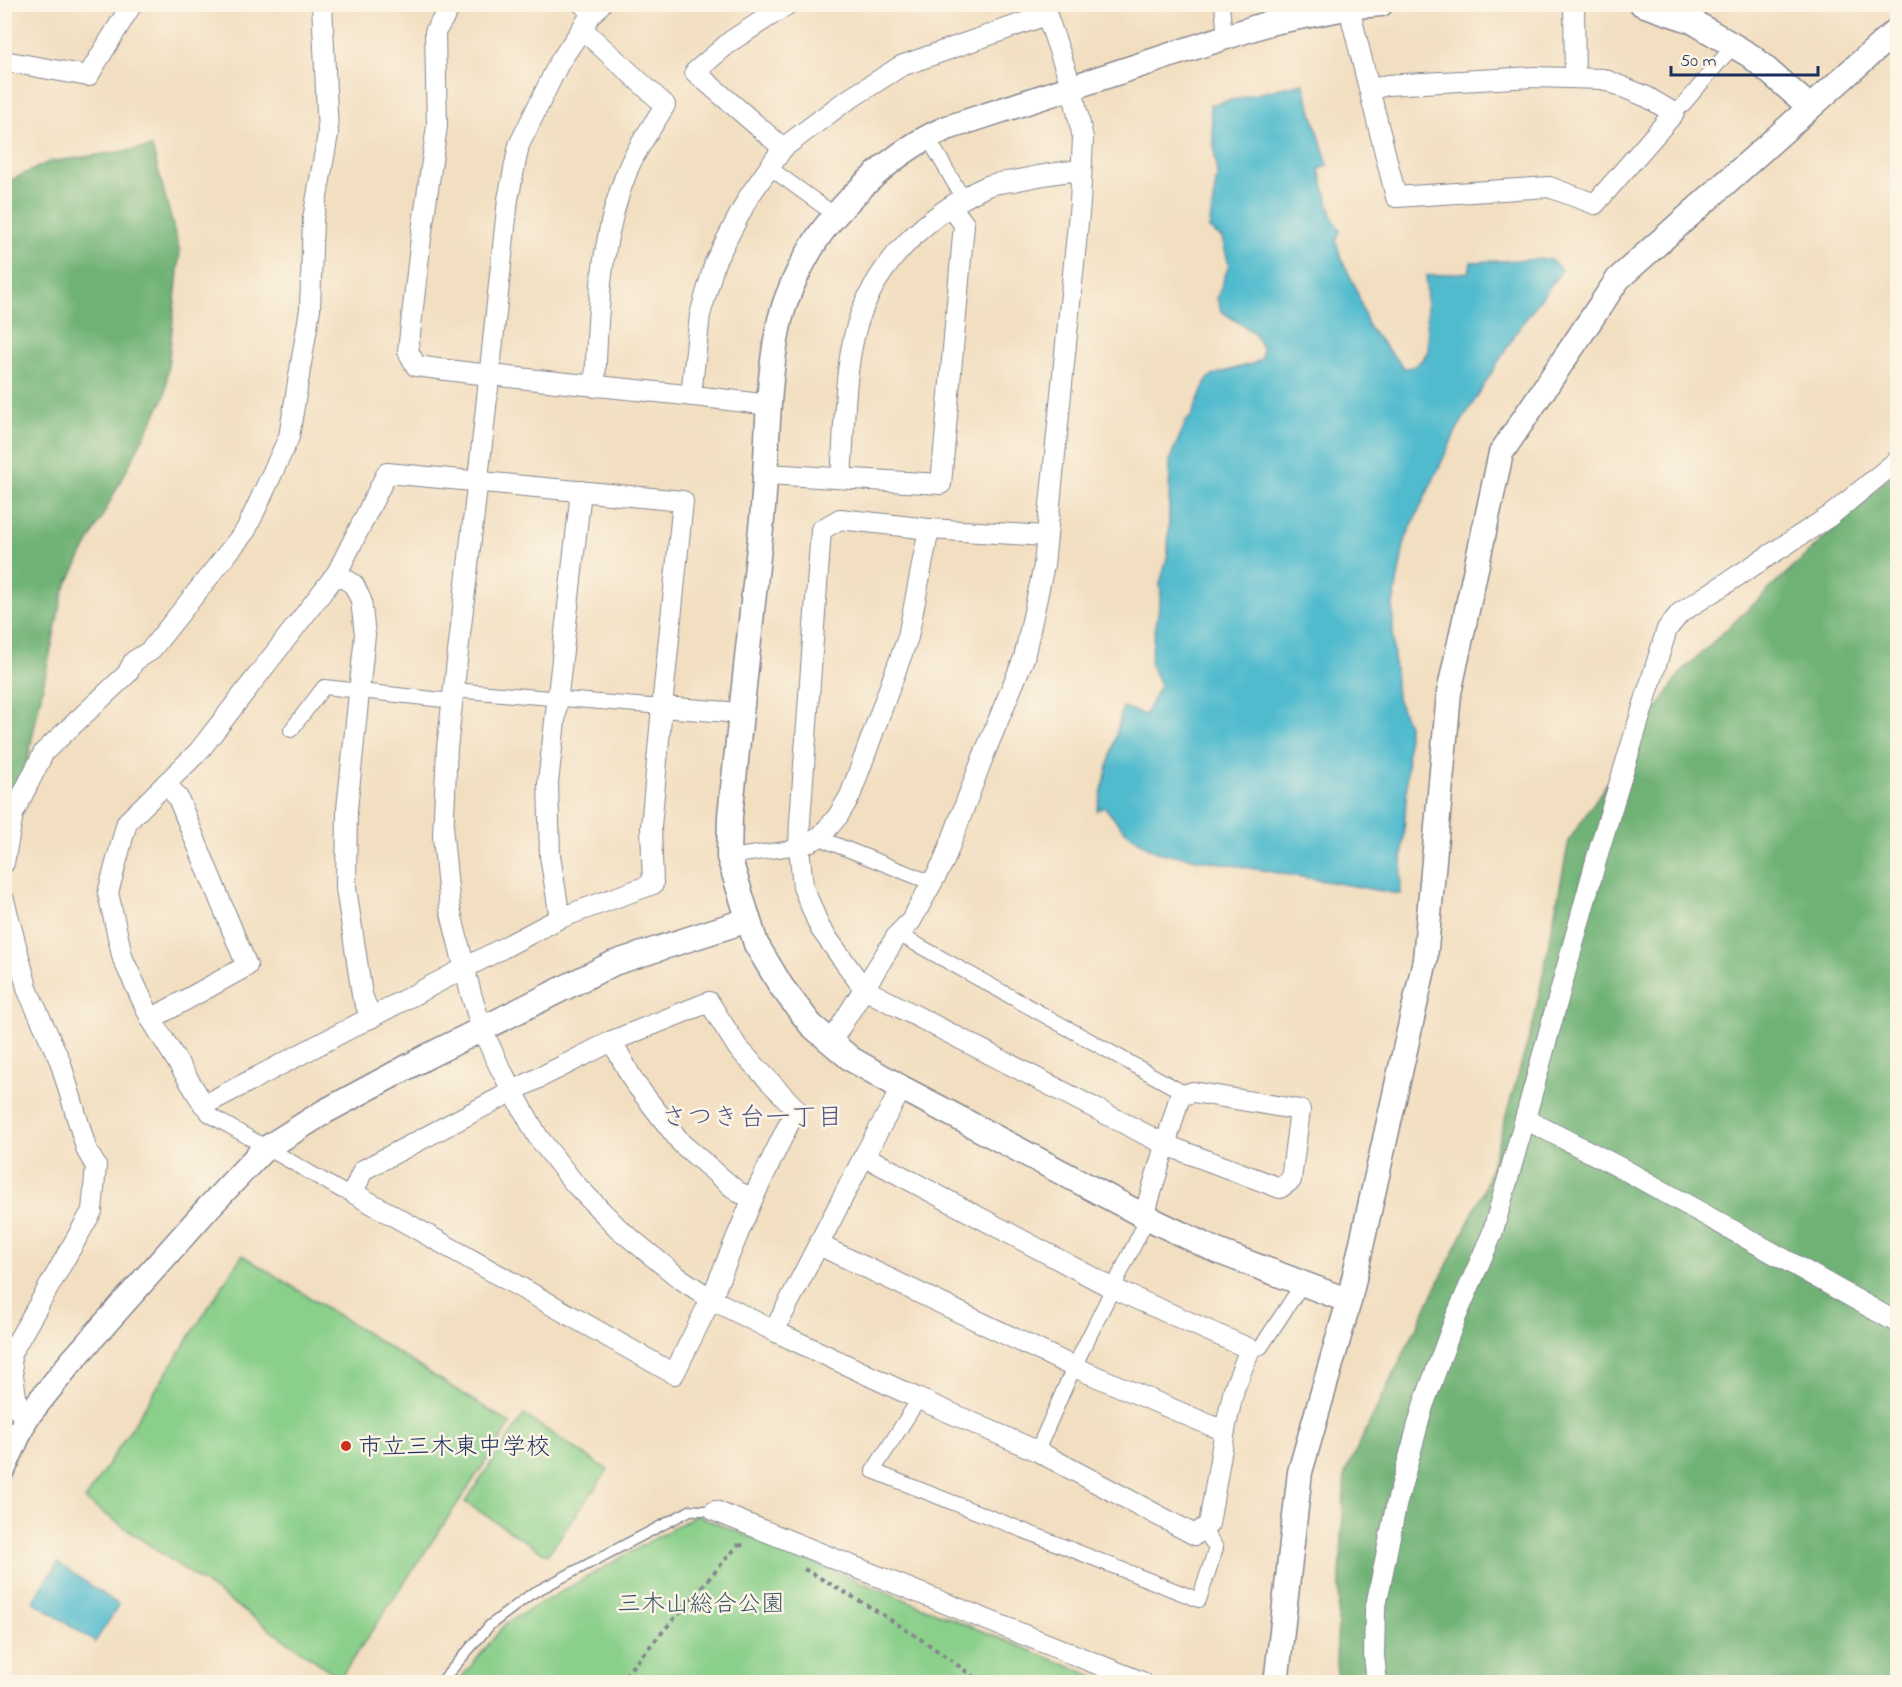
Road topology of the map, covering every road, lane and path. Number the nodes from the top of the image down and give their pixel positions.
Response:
1 (132, 4) edge
2 (322, 4) edge
3 (452, 4) edge
4 (788, 4) edge
5 (1222, 4) edge
6 (1380, 4) edge
7 (1574, 4) edge
8 (1642, 4) edge
9 (1349, 8) junction
10 (1044, 10) edge
11 (1289, 12) edge
12 (588, 13) edge
13 (1898, 29) edge
14 (1225, 38) junction
15 (1733, 45) junction
16 (4, 61) edge
17 (1575, 78) junction
18 (1072, 88) junction
19 (1370, 90) junction
20 (1810, 107) junction
21 (1674, 113) junction
22 (927, 136) junction
23 (783, 148) junction
24 (770, 168) junction
25 (1081, 170) junction
26 (958, 204) junction
27 (835, 215) junction
28 (490, 376) junction
29 (595, 387) junction
30 (691, 395) junction
31 (768, 405) junction
32 (1898, 460) edge
33 (766, 474) junction
34 (841, 478) junction
35 (478, 482) junction
36 (581, 491) junction
37 (929, 529) junction
38 (1047, 536) junction
39 (337, 573) junction
40 (359, 692) junction
41 (453, 695) junction
42 (558, 699) junction
43 (662, 707) junction
44 (741, 714) junction
45 (291, 730) dead end
46 (166, 783) junction
47 (822, 836) junction
48 (799, 847) junction
49 (729, 856) junction
50 (4, 863) edge
51 (932, 883) junction
52 (4, 900) edge
53 (560, 918) junction
54 (748, 920) junction
55 (898, 934) junction
56 (465, 969) junction
57 (864, 989) junction
58 (371, 1018) junction
59 (151, 1019) junction
60 (482, 1029) junction
61 (612, 1041) junction
62 (831, 1042) junction
63 (902, 1088) junction
64 (513, 1091) junction
65 (1186, 1094) junction
66 (204, 1105) junction
67 (1525, 1119) junction
68 (1166, 1145) junction
69 (267, 1148) junction
70 (864, 1156) junction
71 (353, 1193) junction
72 (753, 1198) junction
73 (1146, 1216) junction
74 (819, 1245) junction
75 (1303, 1283) junction
76 (1114, 1289) junction
77 (711, 1299) junction
78 (1349, 1301) junction
79 (1898, 1323) edge
80 (774, 1331) junction
81 (1250, 1349) junction
82 (1074, 1367) junction
83 (919, 1400) junction
84 (26, 1418) junction
85 (1225, 1430) junction
86 (1036, 1451) junction
87 (4, 1468) edge
88 (715, 1511) joint
89 (735, 1519) junction
90 (1203, 1529) junction
91 (739, 1545) junction
92 (754, 1548) dead end
93 (801, 1568) dead end
94 (441, 1683) edge
95 (619, 1683) edge
96 (980, 1683) edge
97 (1142, 1683) edge
98 (1278, 1683) edge
99 (1377, 1683) edge

1 - 16 street
2 - 50 street
3 - 28 street
4 - 23 street
5 - 14 street
6 - 9 street
7 - 17 street
8 - 15 street
9 - 11 street
9 - 19 street
10 - 18 street
10 - 23 street
11 - 14 street
12 - 28 street
12 - 29 street
13 - 20 street
14 - 18 street
15 - 20 street
15 - 21 street
17 - 19 street
17 - 21 street
18 - 22 street
18 - 25 street
19 - 21 street
20 - 78 street
22 - 26 street
22 - 27 street
23 - 24 street
24 - 27 street
24 - 30 street
25 - 26 street
25 - 38 street
26 - 34 street
26 - 34 street
27 - 31 street
28 - 29 street
28 - 35 street
29 - 30 street
30 - 31 street
31 - 33 street
32 - 67 street
33 - 34 street
33 - 44 street
35 - 36 street
35 - 39 street
35 - 41 street
36 - 42 street
36 - 43 street
37 - 38 street
37 - 47 street
37 - 48 street
38 - 51 street
39 - 40 street
39 - 46 street
40 - 41 street
40 - 45 street
40 - 58 street
41 - 42 street
41 - 56 street
42 - 43 street
42 - 53 street
43 - 44 street
43 - 53 street
44 - 49 street
46 - 59 street
46 - 59 street
47 - 48 street
47 - 51 street
48 - 49 street
48 - 57 street
49 - 54 street
51 - 55 street
52 - 84 street
53 - 56 street
54 - 60 street
54 - 62 street
55 - 57 street
55 - 65 street
56 - 58 street
56 - 60 street
57 - 62 street
57 - 68 street
58 - 66 street
59 - 66 street
60 - 64 street
60 - 69 street
61 - 64 street
61 - 72 street
61 - 72 street
62 - 63 street
63 - 70 street
63 - 73 street
64 - 71 street
64 - 77 street
65 - 68 street
65 - 68 street
66 - 69 street
67 - 79 street
67 - 99 street
68 - 73 street
69 - 71 street
69 - 84 street
70 - 74 street
70 - 76 street
71 - 77 street
72 - 77 street
73 - 75 street
73 - 76 street
74 - 80 street
74 - 82 street
75 - 78 street
75 - 81 street
76 - 81 street
76 - 82 street
77 - 80 street
78 - 98 street
80 - 83 street
81 - 85 street
82 - 85 street
82 - 86 street
83 - 86 street
83 - 90 street
84 - 87 street
85 - 90 street
86 - 90 street
88 - 89 street
88 - 94 lane
89 - 91 path
89 - 97 street
91 - 92 path
91 - 95 path
93 - 96 path

